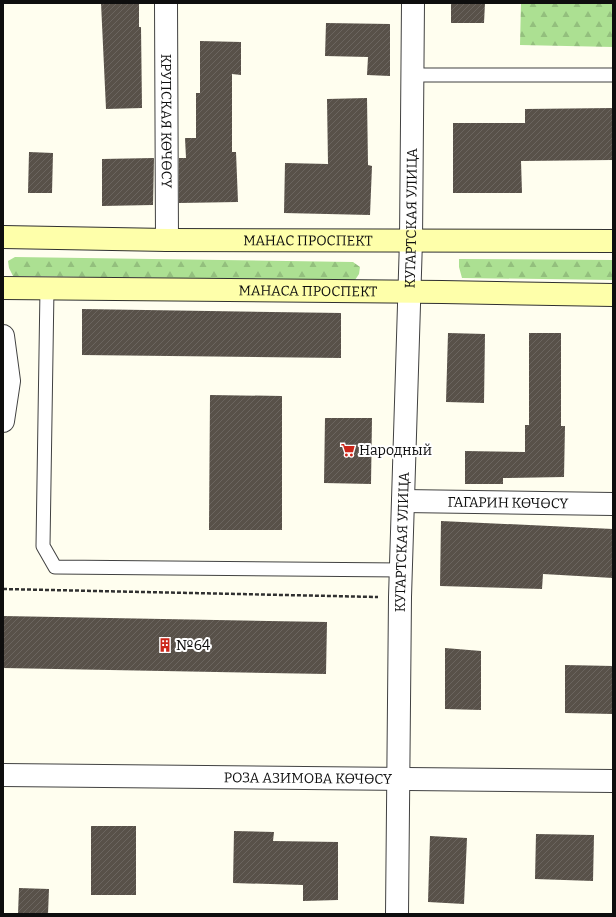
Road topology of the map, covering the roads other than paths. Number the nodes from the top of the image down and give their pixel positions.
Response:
1 (166, 3) edge
2 (412, 3) edge
3 (613, 74) edge
4 (412, 75) junction
5 (3, 237) edge
6 (167, 240) junction
7 (411, 240) junction
8 (613, 241) edge
9 (3, 288) edge
10 (47, 289) junction
11 (409, 292) junction
12 (613, 295) edge
13 (3, 336) edge
14 (3, 421) edge
15 (403, 501) junction
16 (613, 504) edge
17 (402, 570) junction
18 (3, 775) edge
19 (399, 780) junction
20 (613, 780) edge
21 (397, 914) edge

1 - 6 street, КРУПСКАЯ КӨЧӨСҮ
2 - 4 street, КУГАРТСКАЯ УЛИЦА
3 - 4 lane
4 - 7 street, КУГАРТСКАЯ УЛИЦА
5 - 6 main road, МАНАС ПРОСПЕКТ
6 - 7 main road, МАНАС ПРОСПЕКТ
7 - 8 main road, МАНАС ПРОСПЕКТ
7 - 11 street, КУГАРТСКАЯ УЛИЦА
9 - 10 main road, МАНАСА ПРОСПЕКТ
10 - 11 main road, МАНАСА ПРОСПЕКТ
10 - 17 lane
11 - 12 main road, МАНАСА ПРОСПЕКТ
11 - 15 street, КУГАРТСКАЯ УЛИЦА
13 - 14 street
15 - 16 street, ГАГАРИН КӨЧӨСҮ
15 - 17 street, КУГАРТСКАЯ УЛИЦА
17 - 19 street, КУГАРТСКАЯ УЛИЦА
18 - 19 street, РОЗА АЗИМОВА КӨЧӨСҮ
19 - 20 street, РОЗА АЗИМОВА КӨЧӨСҮ
19 - 21 street, КУГАРТСКАЯ УЛИЦА

